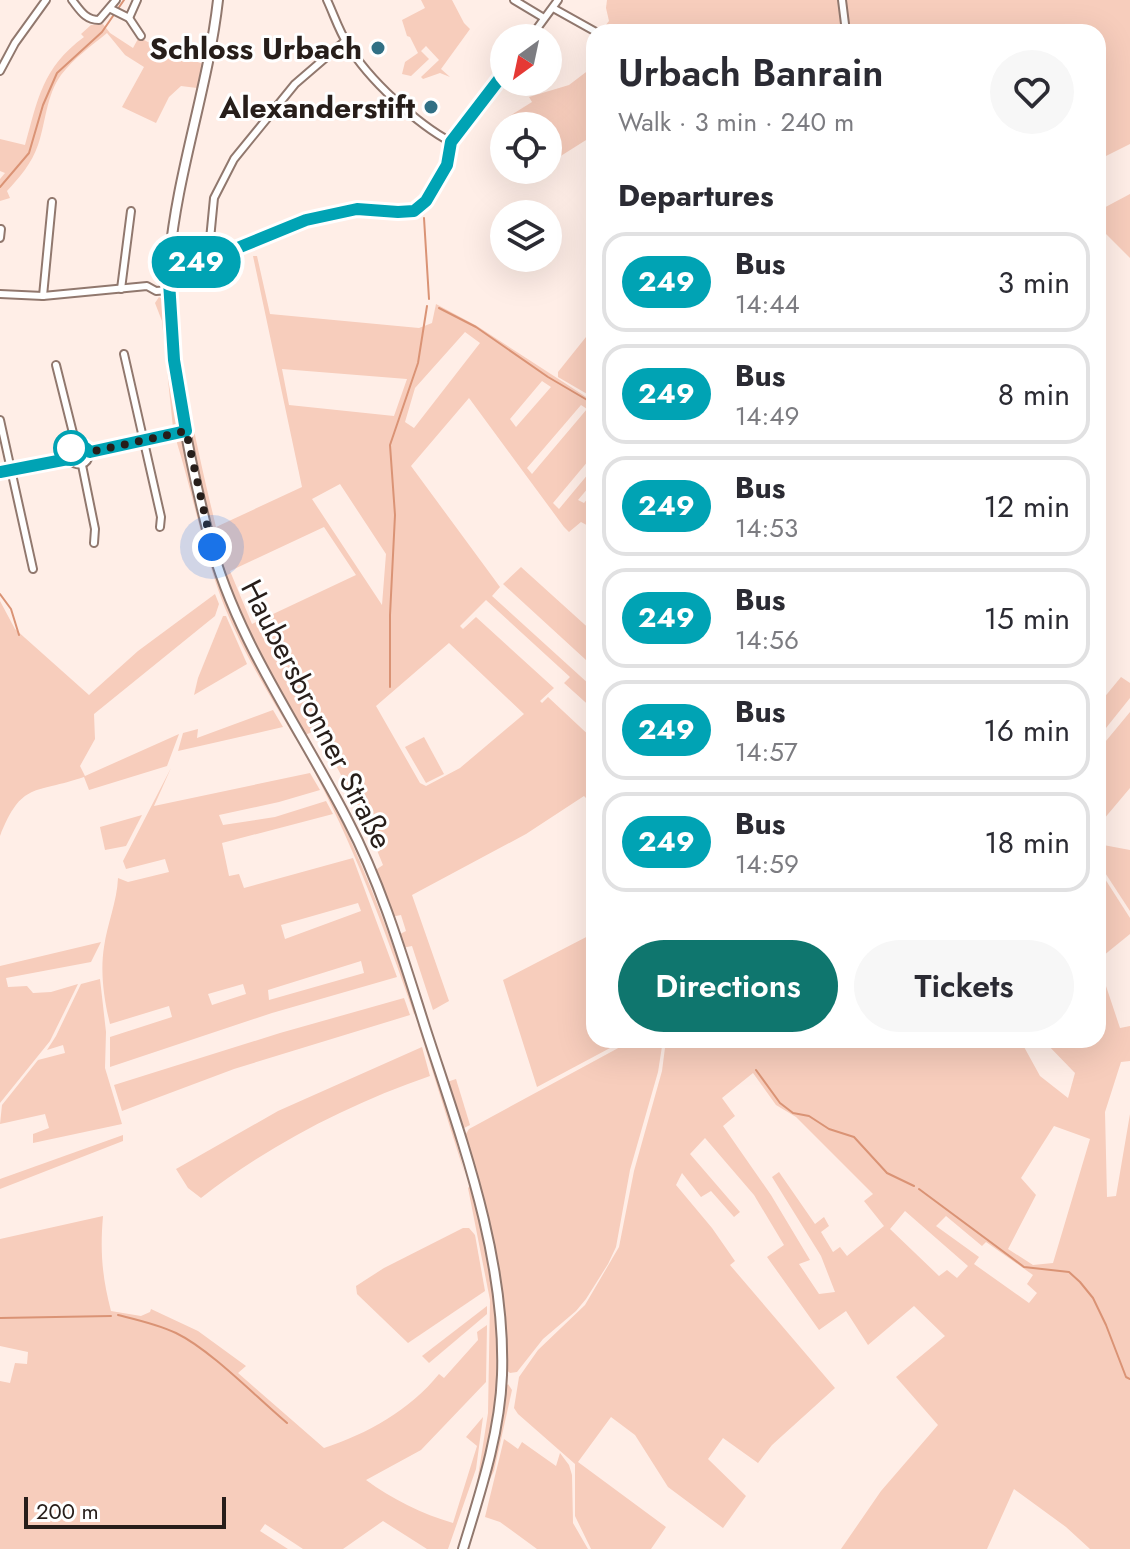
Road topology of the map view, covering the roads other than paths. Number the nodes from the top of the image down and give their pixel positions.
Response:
1 (46, 0) edge
2 (72, 0) edge
3 (116, 0) edge
4 (137, 0) edge
5 (218, 0) edge
6 (327, 0) edge
7 (514, 0) edge
8 (558, 0) edge
9 (842, 0) edge
10 (553, 8) junction
11 (113, 10) junction
12 (126, 16) junction
13 (544, 18) junction
14 (540, 24) edge
15 (845, 24) edge
16 (586, 26) edge
17 (141, 36) dead end
18 (345, 41) junction
19 (0, 71) edge
20 (490, 91) edge
21 (451, 142) junction
22 (52, 202) dead end
23 (131, 211) dead end
24 (1, 229) edge
25 (0, 238) edge
26 (208, 260) junction
27 (168, 266) junction
28 (121, 289) junction
29 (169, 290) junction
30 (0, 294) edge
31 (43, 296) junction
32 (124, 354) dead end
33 (56, 365) dead end
34 (0, 420) edge
35 (186, 431) junction
36 (143, 438) junction
37 (76, 445) junction
38 (90, 452) junction
39 (68, 459) junction
40 (82, 465) junction
41 (12, 470) junction
42 (0, 472) edge
43 (160, 527) dead end
44 (94, 543) dead end
45 (33, 569) dead end
46 (463, 1549) edge

1 - 19 street
2 - 11 street
3 - 11 street
4 - 12 street
5 - 27 street, Haubersbronner Straße
6 - 18 street
7 - 13 street
8 - 10 street
9 - 15 street
10 - 13 street
10 - 16 street
11 - 12 street
12 - 17 street
13 - 14 street
18 - 21 street
18 - 26 street
20 - 21 street
21 - 26 street
22 - 31 street
23 - 28 street
24 - 25 street
26 - 27 street
27 - 29 street, Haubersbronner Straße
28 - 29 street
28 - 31 street
29 - 35 street, Haubersbronner Straße
30 - 31 street
32 - 36 street
33 - 37 street
34 - 41 street
35 - 36 street
35 - 46 street, Haubersbronner Straße
36 - 38 street
36 - 43 street
37 - 38 street
37 - 39 street
38 - 40 street
39 - 40 street
39 - 41 street
40 - 44 street
41 - 42 street
41 - 45 street

